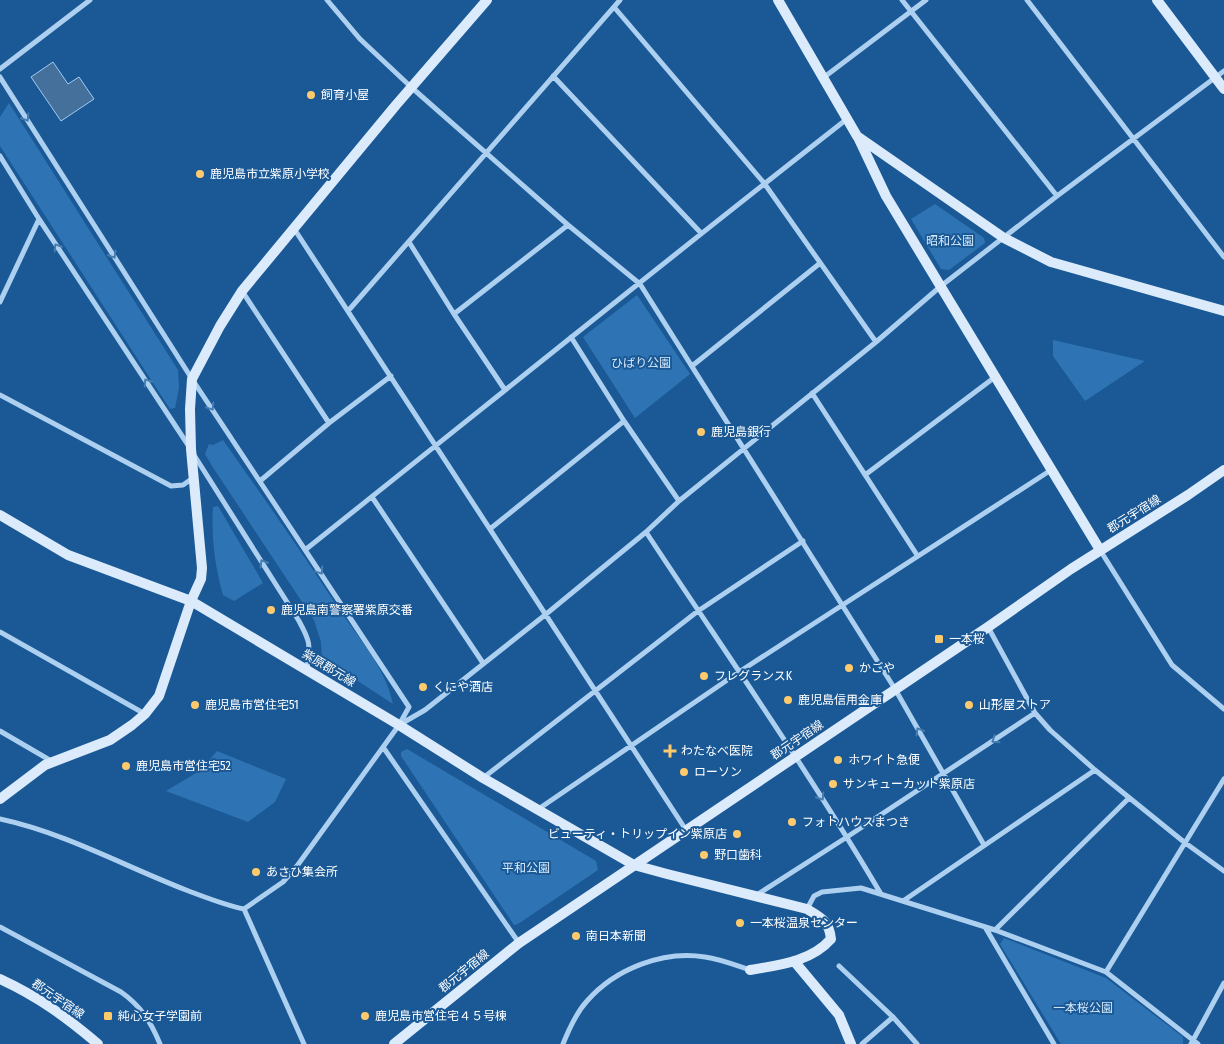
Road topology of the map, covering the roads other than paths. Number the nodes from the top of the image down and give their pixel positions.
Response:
1 (90, 0) edge
2 (327, 0) edge
3 (487, 0) edge
4 (620, 0) edge
5 (778, 0) edge
6 (902, 0) edge
7 (926, 0) edge
8 (1028, 0) edge
9 (1157, 0) edge
10 (614, 7) junction
11 (911, 12) junction
12 (0, 69) edge
13 (1220, 74) edge
14 (553, 76) junction
15 (0, 77) edge
16 (824, 78) junction
17 (411, 86) junction
18 (1224, 89) edge
19 (847, 119) junction
20 (858, 136) junction
21 (1133, 140) junction
22 (487, 152) junction
23 (0, 156) edge
24 (764, 183) junction
25 (1057, 196) junction
26 (39, 219) junction
27 (568, 225) junction
28 (293, 227) junction
29 (701, 233) junction
30 (1004, 238) junction
31 (409, 242) junction
32 (1224, 257) edge
33 (819, 264) junction
34 (640, 284) junction
35 (941, 286) junction
36 (242, 291) junction
37 (0, 302) edge
38 (348, 311) junction
39 (1224, 311) edge
40 (454, 314) junction
41 (571, 337) junction
42 (876, 342) junction
43 (692, 366) junction
44 (391, 376) junction
45 (996, 376) junction
46 (192, 379) junction
47 (505, 390) junction
48 (812, 393) junction
49 (0, 395) edge
50 (624, 421) junction
51 (329, 423) junction
52 (436, 447) junction
53 (190, 449) junction
54 (744, 450) junction
55 (1051, 470) junction
56 (1224, 470) edge
57 (865, 476) junction
58 (193, 478) junction
59 (260, 481) junction
60 (372, 498) junction
61 (679, 501) junction
62 (0, 515) edge
63 (490, 529) junction
64 (646, 532) junction
65 (803, 541) junction
66 (306, 550) junction
67 (1100, 550) junction
68 (917, 555) junction
69 (191, 601) junction
70 (842, 605) junction
71 (698, 611) junction
72 (545, 615) junction
73 (988, 627) junction
74 (0, 632) edge
75 (483, 663) junction
76 (307, 669) junction
77 (739, 672) junction
78 (895, 689) junction
79 (594, 691) junction
80 (1224, 709) edge
81 (1035, 713) junction
82 (145, 714) junction
83 (399, 725) junction
84 (0, 731) edge
85 (630, 746) junction
86 (382, 747) junction
87 (795, 756) junction
88 (53, 762) junction
89 (1095, 770) junction
90 (944, 773) junction
91 (483, 778) junction
92 (1224, 779) edge
93 (1129, 798) junction
94 (0, 799) edge
95 (537, 810) junction
96 (0, 819) edge
97 (686, 830) junction
98 (848, 838) junction
99 (1184, 842) junction
100 (984, 845) junction
101 (634, 864) junction
102 (1224, 871) edge
103 (880, 894) junction
104 (755, 896) junction
105 (903, 901) junction
106 (244, 909) junction
107 (807, 909) junction
108 (0, 927) edge
109 (985, 927) junction
110 (995, 930) junction
111 (519, 943) junction
112 (794, 961) junction
113 (839, 966) dead end
114 (750, 970) joint
115 (1106, 972) junction
116 (0, 979) edge
117 (1224, 983) edge
118 (893, 1017) junction
119 (1194, 1043) edge
120 (98, 1044) edge
121 (160, 1044) edge
122 (304, 1044) edge
123 (394, 1044) edge
124 (563, 1044) edge
125 (851, 1044) edge
126 (862, 1044) edge
127 (917, 1044) edge
128 (1054, 1044) edge

1 - 12 street
2 - 17 street
3 - 17 street
4 - 10 street
5 - 16 street
6 - 11 street
7 - 11 street
8 - 21 street
9 - 13 street
10 - 14 street
10 - 24 street
11 - 16 street
11 - 25 street
13 - 18 street
13 - 21 street
14 - 22 street
14 - 29 street
15 -> 46 street
16 - 19 street
17 - 22 street
17 - 28 street
19 - 20 street
19 - 24 street
20 - 30 street
20 - 35 street
21 - 25 street
21 - 32 street
22 - 27 street
22 - 31 street
23 - 26 street
24 - 29 street
24 - 33 street
25 - 30 street
26 - 37 street
53 -> 26 street
27 - 34 street
27 - 40 street
28 - 36 street
28 - 38 street
29 - 34 street
30 - 35 street
30 - 39 street
31 - 38 street
31 - 40 street
33 - 42 street
33 - 43 street
34 - 41 street
34 - 43 street
35 - 42 street
35 - 45 street
36 - 46 street
36 - 51 street
38 - 44 street
40 - 47 street
41 - 47 street
41 - 50 street
42 - 48 street
43 - 54 street
44 - 51 street
44 - 52 street
45 - 55 street
45 - 57 street
46 - 53 street
46 -> 59 street
47 - 52 street
48 - 54 street
48 - 57 street
49 - 58 street
50 - 61 street
50 - 63 street
51 - 59 street
52 - 60 street
52 - 63 street
53 - 58 street
76 -> 53 street
54 - 61 street
54 - 65 street
55 - 67 street
55 - 68 street
56 - 67 street, 郡元宇宿線
57 - 68 street
58 - 69 street
59 - 66 street
60 - 66 street
60 - 75 street
61 - 64 street
62 - 69 street, 紫原郡元線
63 - 72 street
64 - 71 street
64 - 72 street
65 - 70 street
65 - 71 street
66 -> 83 street
67 - 73 street, 郡元宇宿線
67 - 80 street
68 - 70 street
69 - 76 street, 紫原郡元線
69 - 82 street
70 - 77 street
70 - 78 street
71 - 77 street
71 - 79 street
72 - 75 street
72 - 79 street
73 - 78 street, 郡元宇宿線
73 - 81 street
74 - 82 street
75 - 83 street
76 - 83 street, 紫原郡元線
77 - 85 street
77 - 87 street
78 - 87 street, 郡元宇宿線
90 -> 78 street
79 - 85 street
79 - 91 street
81 - 89 street
81 -> 90 street
82 - 88 street
83 - 86 street
83 - 91 street, 紫原郡元線
84 - 88 street
85 - 95 street
85 - 97 street
86 - 106 street
86 - 111 street
87 - 97 street, 郡元宇宿線
87 -> 98 street
88 - 94 street
89 - 93 street
89 - 100 street
90 - 98 street
90 - 100 street
91 - 95 street, 紫原郡元線
92 - 99 street
93 - 99 street
93 - 110 street
95 - 101 street, 紫原郡元線
96 - 106 street
97 - 101 street, 郡元宇宿線
98 - 103 street
98 - 104 street
99 - 102 street
99 - 115 street
100 - 105 street
101 - 104 street, 紫原郡元線
101 - 111 street, 郡元宇宿線
103 - 105 street
103 - 107 street
104 - 107 street, 紫原郡元線
105 - 109 street
106 - 122 street
107 - 112 street
108 - 121 street
109 - 110 street
109 - 128 street
110 - 115 street
111 - 123 street, 郡元宇宿線
112 - 114 street
112 - 125 street
113 - 118 street
114 - 124 street
115 - 119 street
116 - 120 street, 郡元宇宿線
117 - 119 street
118 - 126 street
118 - 127 street

